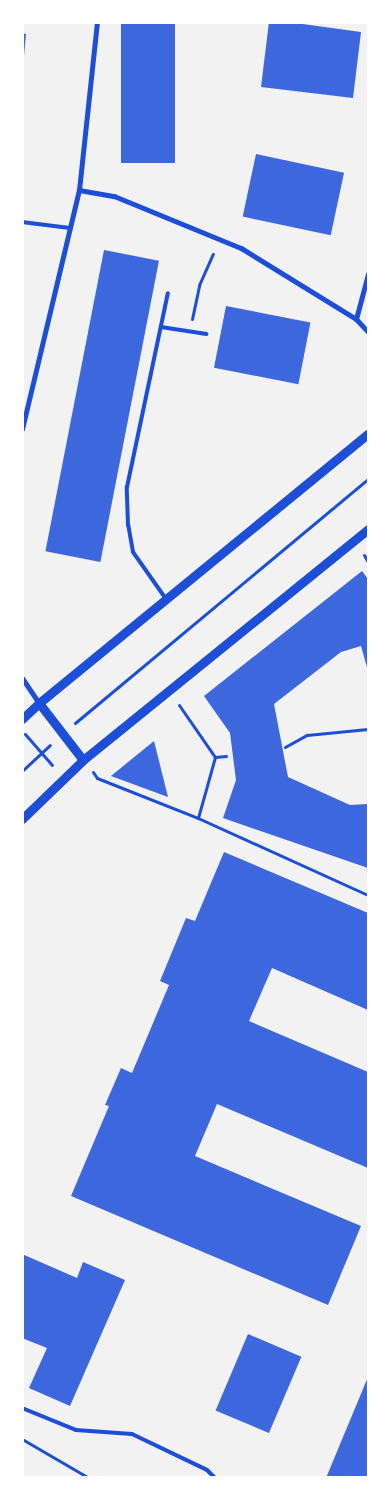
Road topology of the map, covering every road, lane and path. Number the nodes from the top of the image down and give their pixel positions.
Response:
1 (97, 22) edge
2 (79, 190) junction
3 (22, 222) edge
4 (70, 228) junction
5 (220, 239) junction
6 (368, 274) edge
7 (168, 293) dead end
8 (195, 304) dead end
9 (356, 319) junction
10 (161, 327) junction
11 (368, 332) edge
12 (206, 334) dead end
13 (22, 429) edge
14 (368, 434) edge
15 (368, 479) edge
16 (368, 529) edge
17 (364, 555) dead end
18 (368, 562) edge
19 (166, 599) junction
20 (22, 678) edge
21 (39, 703) junction
22 (179, 705) dead end
23 (22, 719) edge
24 (368, 730) edge
25 (22, 732) edge
26 (63, 734) junction
27 (286, 747) dead end
28 (41, 753) junction
29 (226, 756) dead end
30 (215, 757) junction
31 (83, 760) junction
32 (22, 771) edge
33 (65, 778) junction
34 (198, 818) junction
35 (22, 819) edge
36 (368, 895) edge
37 (22, 1408) edge
38 (22, 1439) edge
39 (89, 1478) edge
40 (215, 1478) edge

1 - 2 street
2 - 4 street
2 - 5 street
3 - 4 lane
4 - 13 street
5 - 8 path
5 - 9 street
6 - 9 street
7 - 10 lane
9 - 11 street
10 - 12 lane
10 - 19 lane
14 - 19 street
15 - 26 path
16 - 31 street
17 - 18 path
19 - 21 street
20 - 21 street
21 - 23 street
21 - 26 street
22 - 30 path
24 - 27 path
25 - 28 path
26 - 28 path
26 - 31 street
28 - 32 path
28 - 33 path
29 - 30 path
30 - 34 path
31 - 33 street
31 - 34 path
33 - 35 street
34 - 36 path
37 - 40 lane
38 - 39 path

